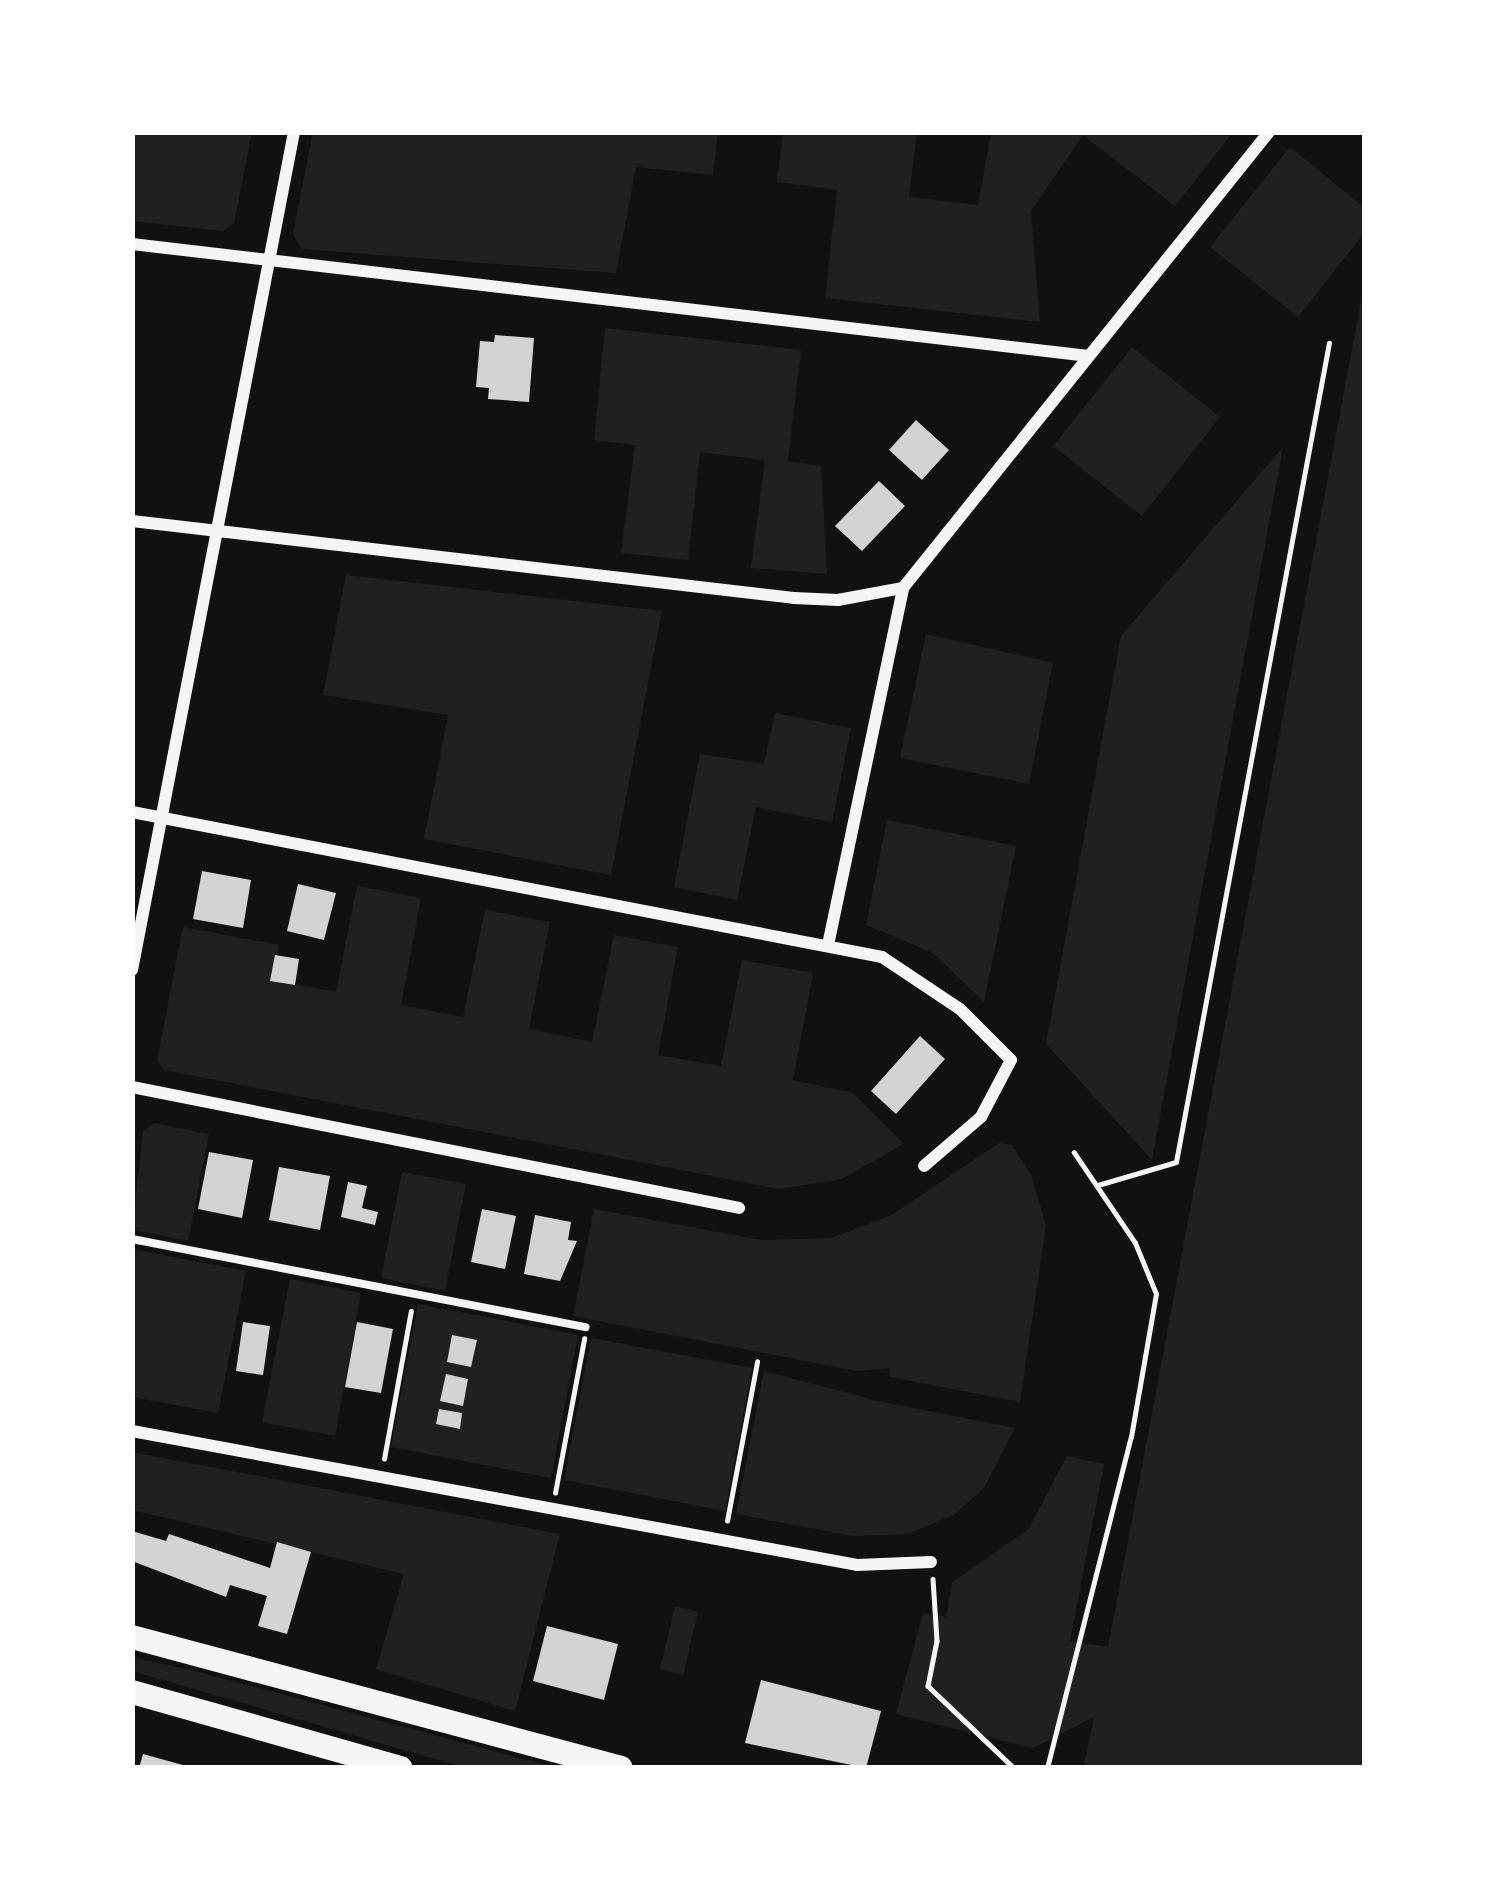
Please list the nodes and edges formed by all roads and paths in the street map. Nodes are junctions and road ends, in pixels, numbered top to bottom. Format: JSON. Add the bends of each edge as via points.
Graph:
{"nodes":[{"id":1,"x":294,"y":132,"type":"edge"},
{"id":2,"x":1268,"y":132,"type":"edge"},
{"id":3,"x":132,"y":244,"type":"edge"},
{"id":4,"x":268,"y":256,"type":"junction"},
{"id":5,"x":1329,"y":343,"type":"dead end"},
{"id":6,"x":1088,"y":356,"type":"junction"},
{"id":7,"x":132,"y":521,"type":"edge"},
{"id":8,"x":220,"y":532,"type":"junction"},
{"id":9,"x":903,"y":588,"type":"junction"},
{"id":10,"x":132,"y":812,"type":"edge"},
{"id":11,"x":160,"y":818,"type":"junction"},
{"id":12,"x":828,"y":945,"type":"junction"},
{"id":13,"x":132,"y":970,"type":"edge"},
{"id":14,"x":132,"y":1087,"type":"edge"},
{"id":15,"x":1074,"y":1153,"type":"dead end"},
{"id":16,"x":924,"y":1166,"type":"dead end"},
{"id":17,"x":1098,"y":1185,"type":"junction"},
{"id":18,"x":740,"y":1208,"type":"dead end"},
{"id":19,"x":132,"y":1239,"type":"edge"},
{"id":20,"x":414,"y":1294,"type":"junction"},
{"id":21,"x":586,"y":1327,"type":"joint"},
{"id":22,"x":758,"y":1362,"type":"dead end"},
{"id":23,"x":132,"y":1431,"type":"edge"},
{"id":24,"x":381,"y":1477,"type":"junction"},
{"id":25,"x":552,"y":1508,"type":"junction"},
{"id":26,"x":723,"y":1539,"type":"junction"},
{"id":27,"x":931,"y":1562,"type":"joint"},
{"id":28,"x":132,"y":1637,"type":"edge"},
{"id":29,"x":132,"y":1692,"type":"edge"},
{"id":30,"x":400,"y":1768,"type":"edge"},
{"id":31,"x":621,"y":1768,"type":"edge"},
{"id":32,"x":1014,"y":1768,"type":"edge"},
{"id":33,"x":1047,"y":1768,"type":"edge"}],
"edges":[{"from":1,"to":4,"type":"street"},
{"from":2,"to":6,"type":"street"},
{"from":3,"to":4,"type":"street"},
{"from":4,"to":6,"type":"street"},
{"from":4,"to":8,"type":"street"},
{"from":5,"to":17,"type":"path","via":[[1176,1162]]},
{"from":6,"to":9,"type":"street"},
{"from":7,"to":8,"type":"street"},
{"from":8,"to":9,"type":"street","via":[[794,598],[838,601]]},
{"from":8,"to":11,"type":"street"},
{"from":9,"to":12,"type":"street"},
{"from":10,"to":11,"type":"street"},
{"from":11,"to":12,"type":"street"},
{"from":11,"to":13,"type":"street"},
{"from":12,"to":16,"type":"street","via":[[882,957],[915,976],[1011,1060],[981,1117]]},
{"from":14,"to":18,"type":"street"},
{"from":15,"to":17,"type":"path"},
{"from":17,"to":33,"type":"path","via":[[1156,1294],[1131,1437]]},
{"from":19,"to":20,"type":"lane"},
{"from":20,"to":21,"type":"lane"},
{"from":20,"to":24,"type":"path"},
{"from":21,"to":25,"type":"path"},
{"from":22,"to":26,"type":"path"},
{"from":23,"to":24,"type":"street"},
{"from":24,"to":25,"type":"street"},
{"from":25,"to":26,"type":"street"},
{"from":26,"to":27,"type":"street","via":[[856,1565]]},
{"from":27,"to":32,"type":"path","via":[[937,1641],[928,1686]]},
{"from":28,"to":31,"type":"highway"},
{"from":29,"to":30,"type":"highway"}]}
